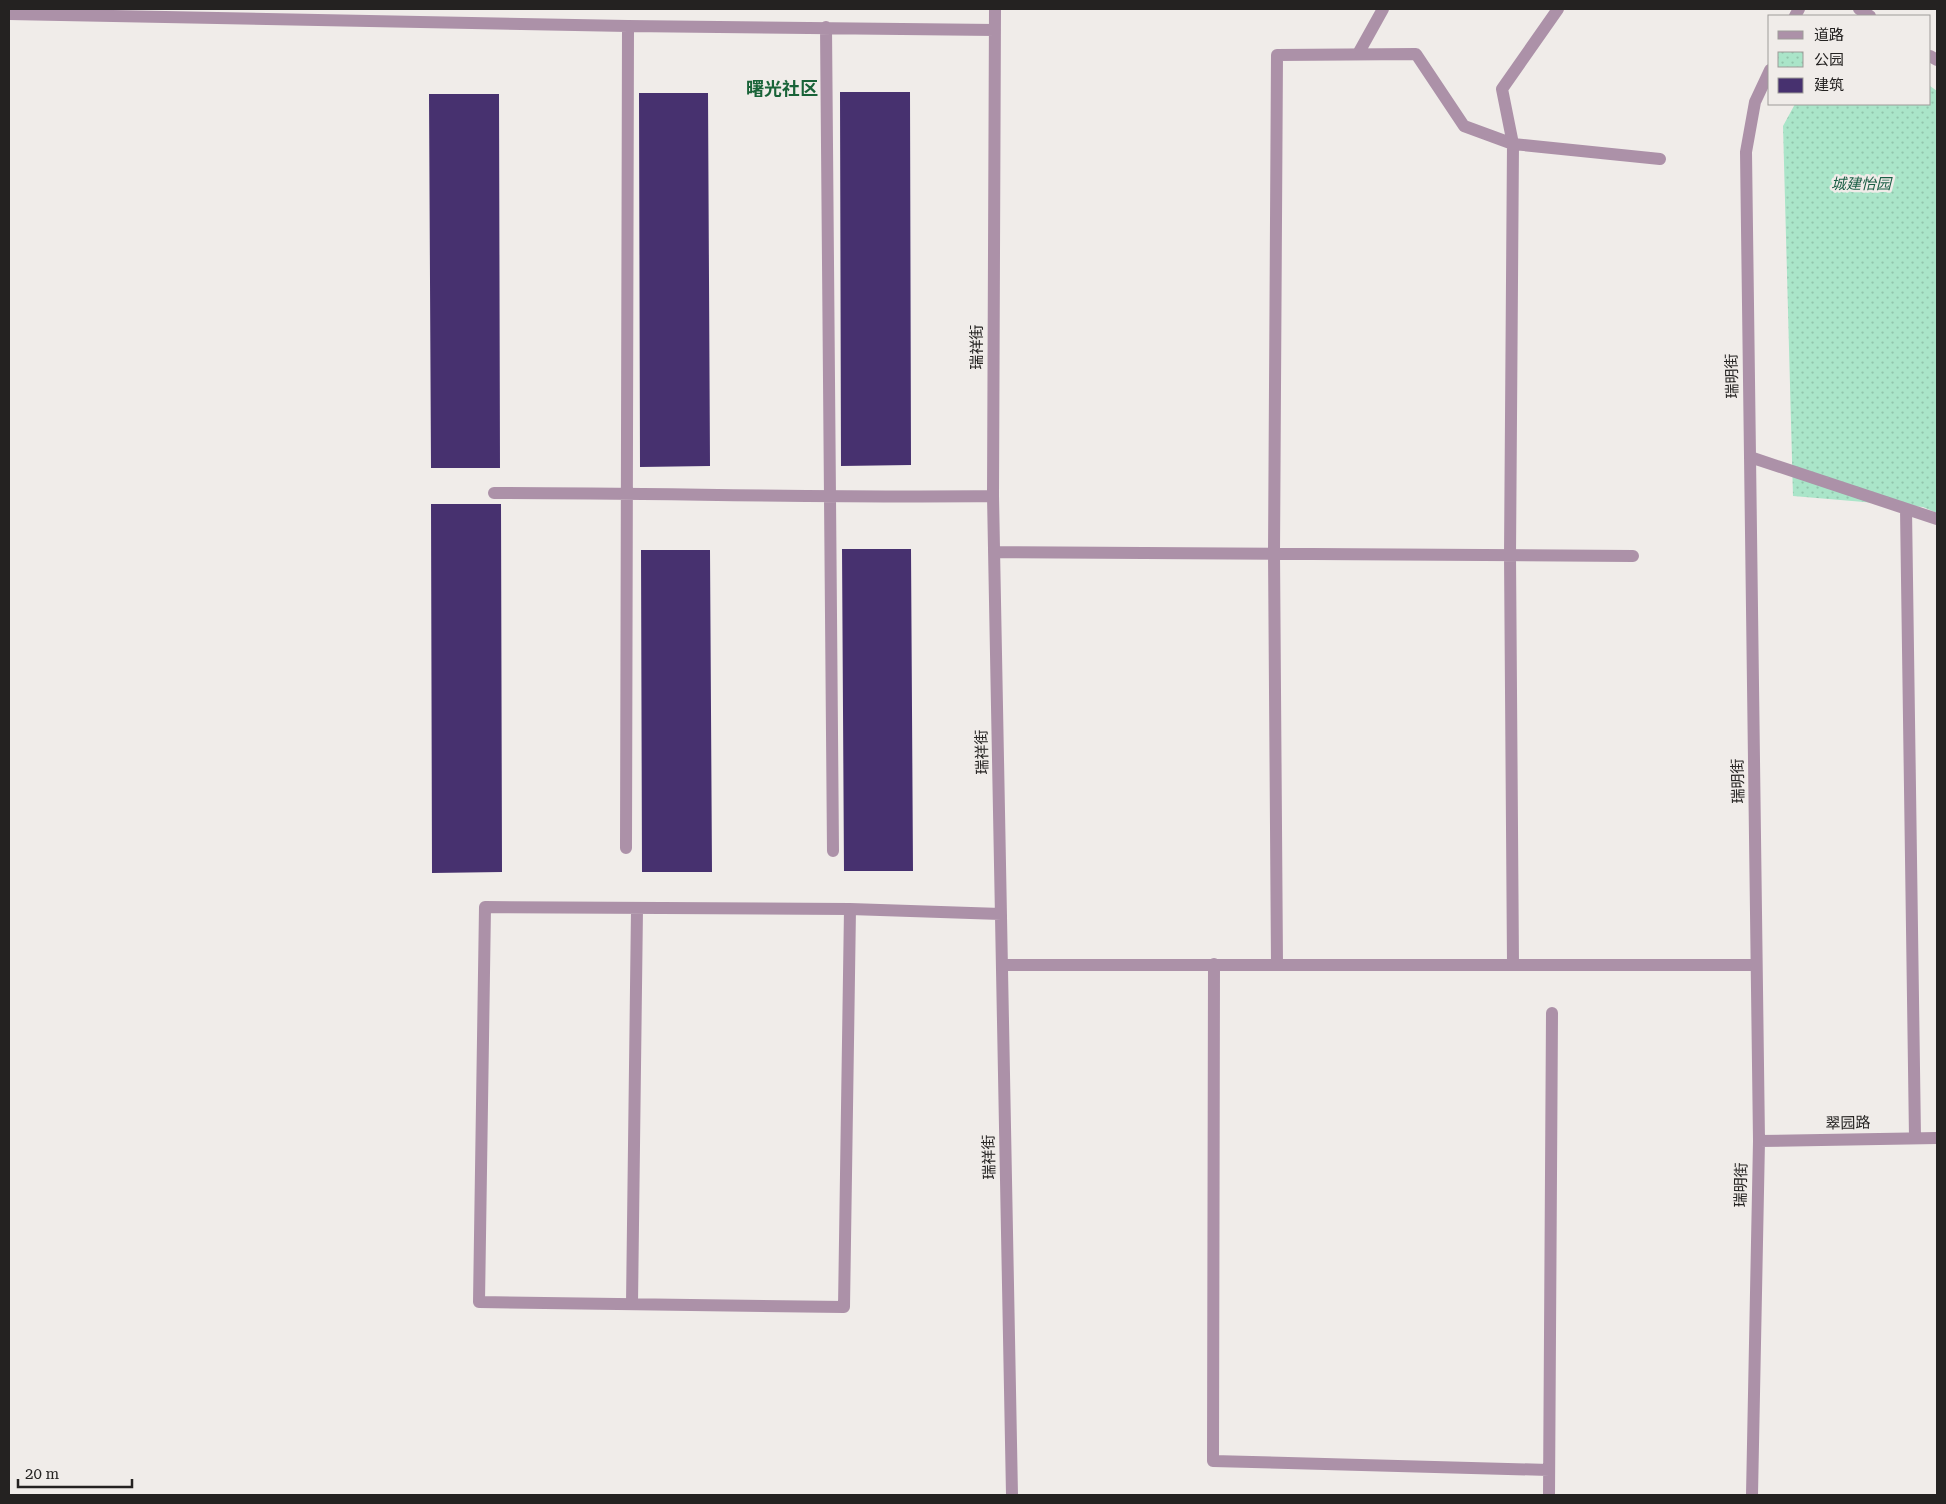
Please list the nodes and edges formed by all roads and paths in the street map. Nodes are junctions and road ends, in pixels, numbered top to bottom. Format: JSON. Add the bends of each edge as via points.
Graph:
{"nodes":[{"id":1,"x":995,"y":9,"type":"edge"},
{"id":2,"x":1383,"y":9,"type":"edge"},
{"id":3,"x":1558,"y":9,"type":"edge"},
{"id":4,"x":9,"y":14,"type":"edge"},
{"id":5,"x":628,"y":26,"type":"junction"},
{"id":6,"x":826,"y":27,"type":"junction"},
{"id":7,"x":995,"y":30,"type":"junction"},
{"id":8,"x":1358,"y":54,"type":"junction"},
{"id":9,"x":1768,"y":74,"type":"edge"},
{"id":10,"x":1513,"y":144,"type":"junction"},
{"id":11,"x":1660,"y":159,"type":"dead end"},
{"id":12,"x":1750,"y":457,"type":"junction"},
{"id":13,"x":494,"y":493,"type":"dead end"},
{"id":14,"x":627,"y":493,"type":"junction"},
{"id":15,"x":993,"y":496,"type":"junction"},
{"id":16,"x":830,"y":498,"type":"junction"},
{"id":17,"x":1906,"y":509,"type":"junction"},
{"id":18,"x":1937,"y":519,"type":"edge"},
{"id":19,"x":994,"y":552,"type":"junction"},
{"id":20,"x":1274,"y":554,"type":"junction"},
{"id":21,"x":1510,"y":555,"type":"junction"},
{"id":22,"x":1633,"y":556,"type":"dead end"},
{"id":23,"x":626,"y":848,"type":"dead end"},
{"id":24,"x":833,"y":852,"type":"dead end"},
{"id":25,"x":637,"y":909,"type":"junction"},
{"id":26,"x":850,"y":909,"type":"junction"},
{"id":27,"x":1001,"y":914,"type":"junction"},
{"id":28,"x":1214,"y":964,"type":"junction"},
{"id":29,"x":1276,"y":964,"type":"junction"},
{"id":30,"x":1513,"y":964,"type":"junction"},
{"id":31,"x":1002,"y":965,"type":"junction"},
{"id":32,"x":1756,"y":965,"type":"junction"},
{"id":33,"x":1552,"y":1013,"type":"dead end"},
{"id":34,"x":1915,"y":1138,"type":"junction"},
{"id":35,"x":1937,"y":1138,"type":"edge"},
{"id":36,"x":1758,"y":1141,"type":"junction"},
{"id":37,"x":632,"y":1304,"type":"junction"},
{"id":38,"x":1549,"y":1470,"type":"junction"},
{"id":39,"x":1012,"y":1495,"type":"edge"},
{"id":40,"x":1549,"y":1495,"type":"edge"},
{"id":41,"x":1752,"y":1495,"type":"edge"}],
"edges":[{"from":1,"to":7,"type":"street","name":"瑞祥街"},
{"from":2,"to":8,"type":"street"},
{"from":3,"to":10,"type":"street","via":[[1502,88]]},
{"from":4,"to":5,"type":"street"},
{"from":5,"to":6,"type":"street"},
{"from":5,"to":14,"type":"street"},
{"from":6,"to":7,"type":"street"},
{"from":6,"to":16,"type":"street"},
{"from":7,"to":15,"type":"street","name":"瑞祥街"},
{"from":8,"to":10,"type":"street","via":[[1416,54],[1464,126]]},
{"from":8,"to":20,"type":"street","via":[[1277,55]]},
{"from":9,"to":12,"type":"street","name":"瑞明街","via":[[1754,102],[1746,152]]},
{"from":10,"to":11,"type":"street"},
{"from":10,"to":21,"type":"street"},
{"from":12,"to":17,"type":"street"},
{"from":12,"to":32,"type":"street","name":"瑞明街"},
{"from":13,"to":14,"type":"street"},
{"from":14,"to":16,"type":"street"},
{"from":14,"to":23,"type":"street"},
{"from":15,"to":16,"type":"street"},
{"from":15,"to":19,"type":"street","name":"瑞祥街"},
{"from":16,"to":24,"type":"street"},
{"from":17,"to":18,"type":"street"},
{"from":17,"to":34,"type":"street"},
{"from":19,"to":20,"type":"street"},
{"from":19,"to":27,"type":"street","name":"瑞祥街"},
{"from":20,"to":21,"type":"street"},
{"from":20,"to":29,"type":"street"},
{"from":21,"to":22,"type":"street"},
{"from":21,"to":30,"type":"street"},
{"from":25,"to":26,"type":"street"},
{"from":25,"to":37,"type":"street"},
{"from":25,"to":37,"type":"street","via":[[485,907],[479,1282],[479,1302]]},
{"from":26,"to":27,"type":"street"},
{"from":26,"to":37,"type":"street","via":[[844,1307]]},
{"from":27,"to":31,"type":"street","name":"瑞祥街"},
{"from":28,"to":29,"type":"street"},
{"from":28,"to":31,"type":"street"},
{"from":28,"to":38,"type":"street","via":[[1213,1461]]},
{"from":29,"to":30,"type":"street"},
{"from":30,"to":32,"type":"street"},
{"from":31,"to":39,"type":"street","name":"瑞祥街"},
{"from":32,"to":36,"type":"street","name":"瑞明街"},
{"from":33,"to":38,"type":"street"},
{"from":34,"to":35,"type":"street","name":"翠园路"},
{"from":34,"to":36,"type":"street","name":"翠园路"},
{"from":36,"to":41,"type":"street","name":"瑞明街"},
{"from":38,"to":40,"type":"street"}]}
